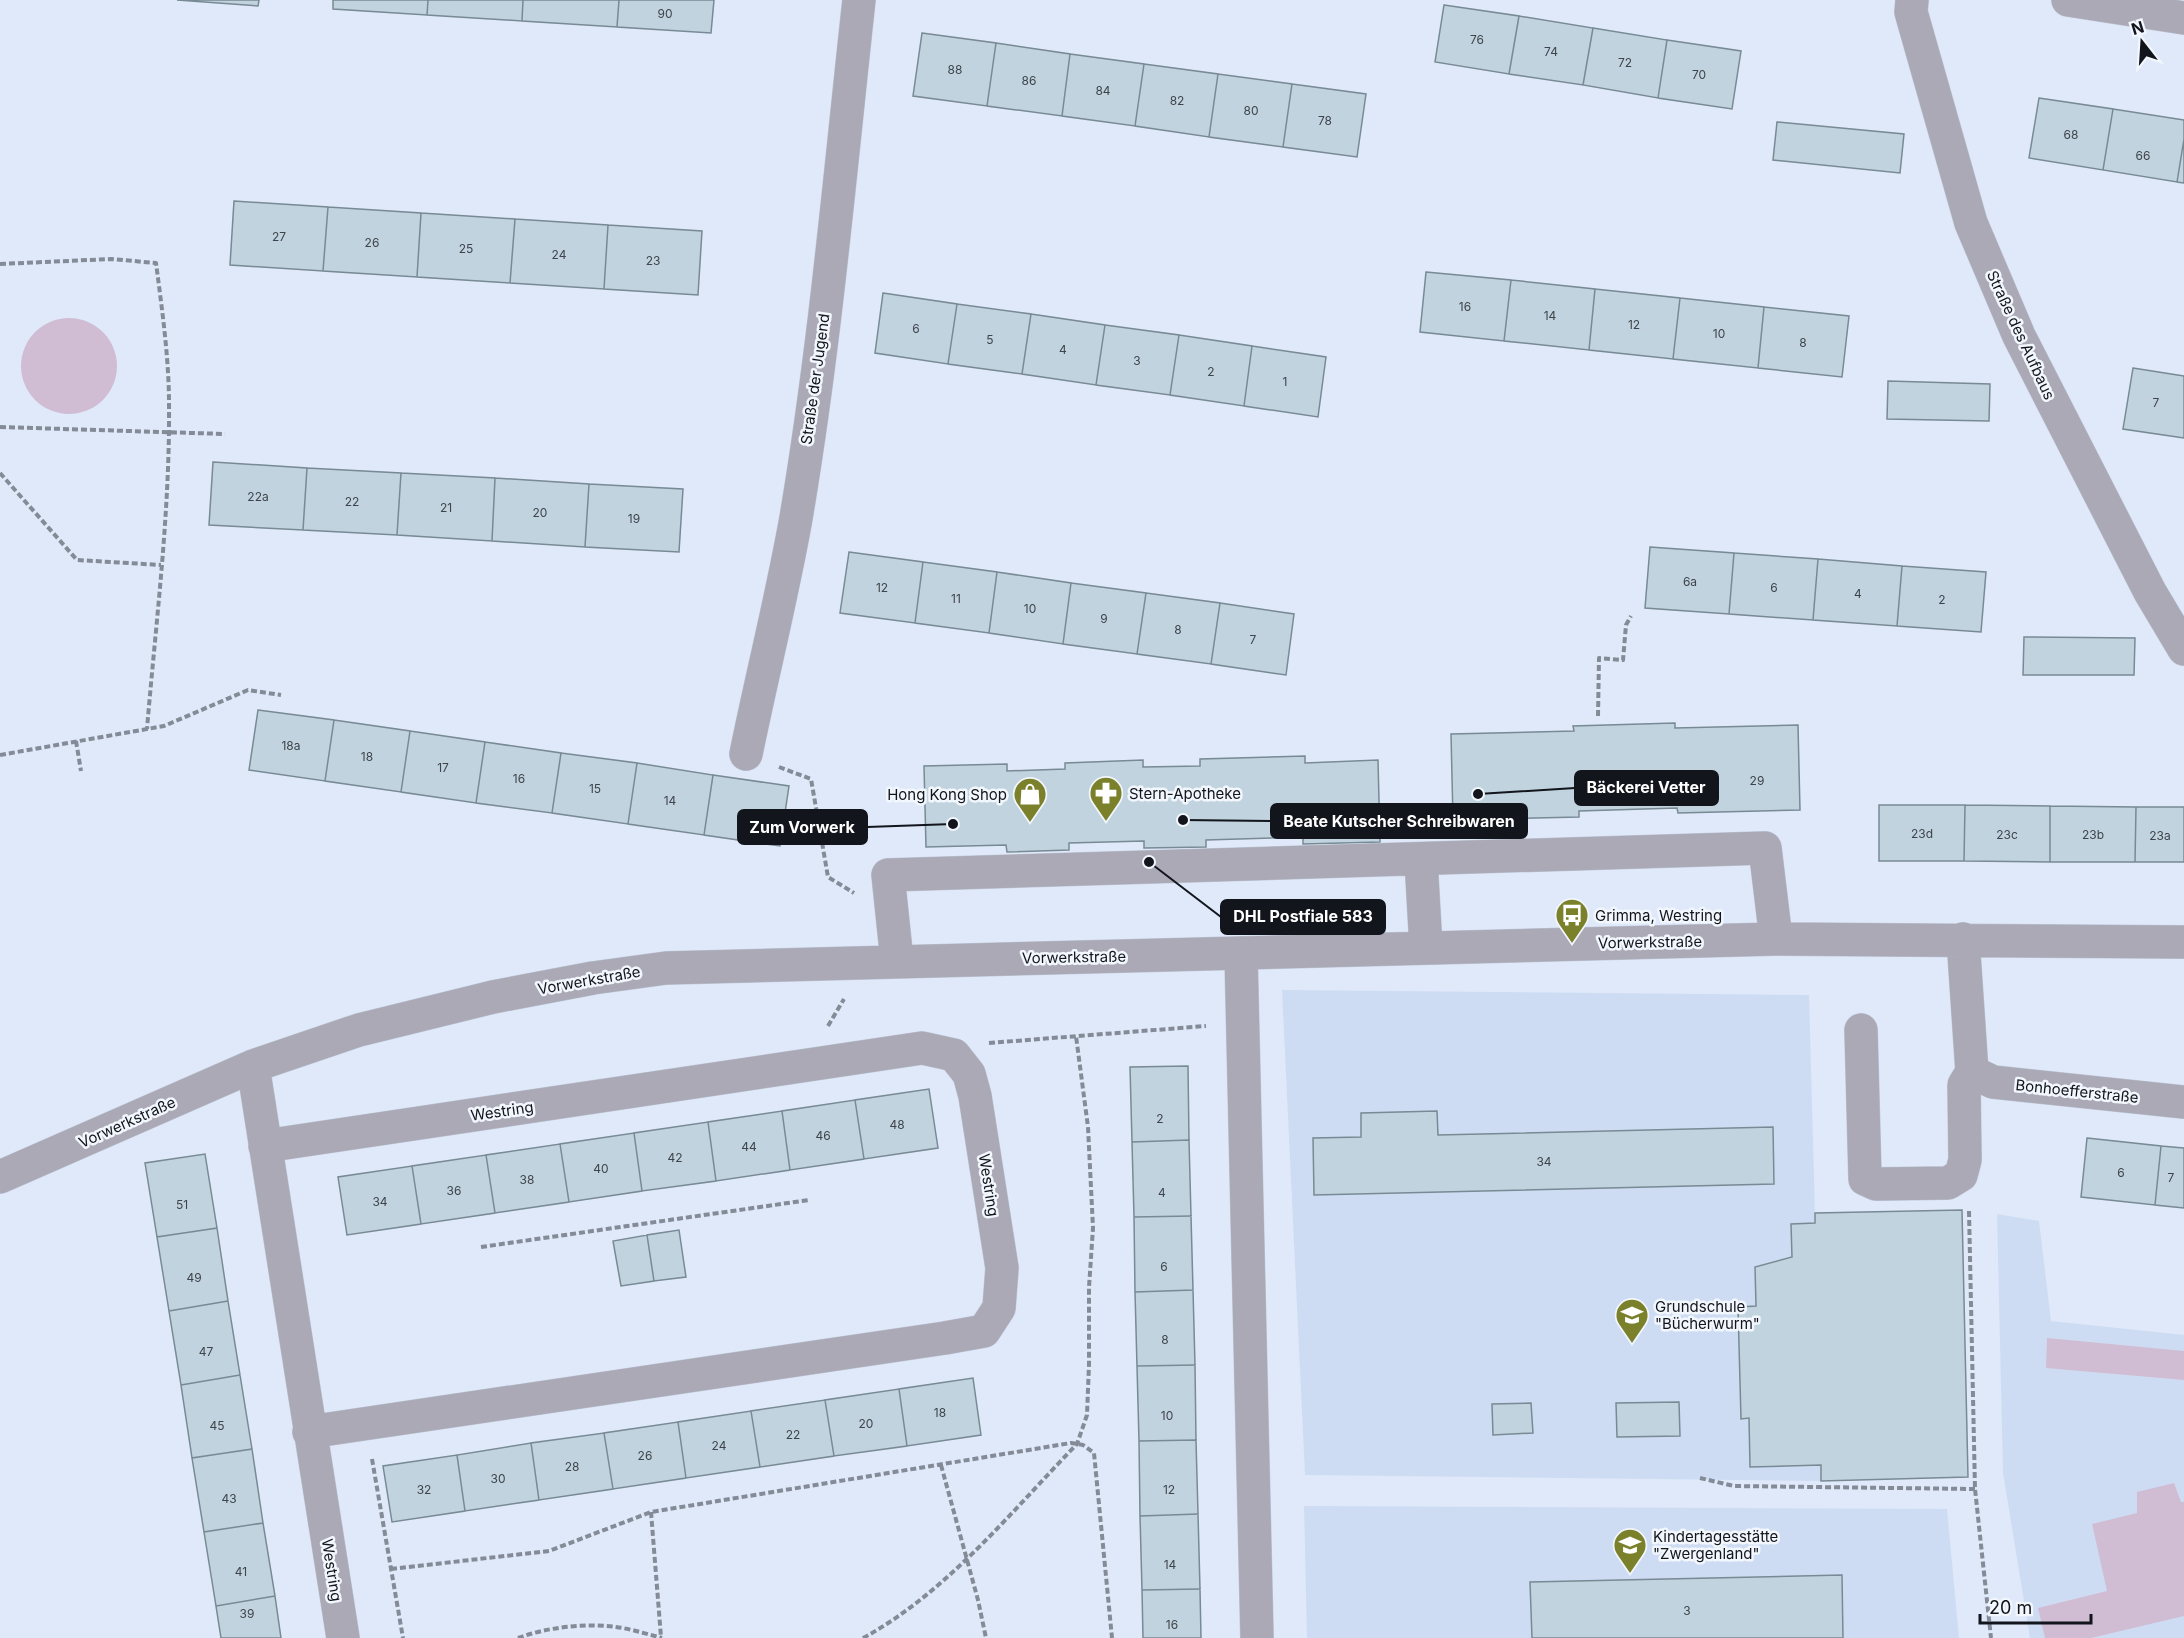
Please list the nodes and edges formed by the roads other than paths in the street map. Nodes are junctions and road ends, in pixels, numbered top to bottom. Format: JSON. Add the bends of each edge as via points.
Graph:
{"nodes":[{"id":1,"x":859,"y":0,"type":"edge"},
{"id":2,"x":1912,"y":0,"type":"edge"},
{"id":3,"x":2068,"y":0,"type":"edge"},
{"id":4,"x":2184,"y":18,"type":"edge"},
{"id":5,"x":2184,"y":649,"type":"edge"},
{"id":6,"x":746,"y":753,"type":"road end"},
{"id":7,"x":1421,"y":860,"type":"junction"},
{"id":8,"x":1776,"y":939,"type":"junction"},
{"id":9,"x":1963,"y":939,"type":"junction"},
{"id":10,"x":2184,"y":942,"type":"edge"},
{"id":11,"x":1426,"y":948,"type":"junction"},
{"id":12,"x":1241,"y":953,"type":"junction"},
{"id":13,"x":881,"y":961,"type":"junction"},
{"id":14,"x":1861,"y":1030,"type":"dead end"},
{"id":15,"x":253,"y":1066,"type":"junction"},
{"id":16,"x":1972,"y":1072,"type":"junction"},
{"id":17,"x":2184,"y":1102,"type":"edge"},
{"id":18,"x":265,"y":1146,"type":"junction"},
{"id":19,"x":0,"y":1177,"type":"edge"},
{"id":20,"x":309,"y":1431,"type":"junction"},
{"id":21,"x":343,"y":1638,"type":"edge"},
{"id":22,"x":1257,"y":1638,"type":"edge"}],
"edges":[{"from":1,"to":6,"type":"street","name":"Straße der Jugend","via":[[831,261],[803,471]]},
{"from":2,"to":5,"type":"street","name":"Straße des Aufbaus","via":[[1911,12],[1975,234],[2051,402]]},
{"from":3,"to":4,"type":"street"},
{"from":7,"to":8,"type":"street","via":[[1765,848]]},
{"from":7,"to":11,"type":"street"},
{"from":7,"to":13,"type":"street","via":[[888,875]]},
{"from":8,"to":9,"type":"street","name":"Vorwerkstraße"},
{"from":8,"to":11,"type":"street","name":"Vorwerkstraße"},
{"from":9,"to":10,"type":"street","name":"Vorwerkstraße"},
{"from":9,"to":16,"type":"street"},
{"from":11,"to":12,"type":"street","name":"Vorwerkstraße"},
{"from":12,"to":13,"type":"street","name":"Vorwerkstraße"},
{"from":12,"to":22,"type":"street"},
{"from":13,"to":15,"type":"street","name":"Vorwerkstraße","via":[[666,968],[593,978],[493,997],[359,1030]]},
{"from":14,"to":16,"type":"street","via":[[1865,1179],[1876,1184],[1948,1183],[1960,1175],[1965,1160],[1964,1085]]},
{"from":15,"to":18,"type":"street","name":"Westring"},
{"from":15,"to":19,"type":"street","name":"Vorwerkstraße"},
{"from":16,"to":17,"type":"street","name":"Bonhoefferstraße","via":[[1993,1082]]},
{"from":18,"to":20,"type":"street","name":"Westring"},
{"from":18,"to":20,"type":"street","name":"Westring","via":[[922,1048],[954,1055],[969,1074],[1002,1268],[999,1308],[984,1331]]},
{"from":20,"to":21,"type":"street","name":"Westring"}]}
